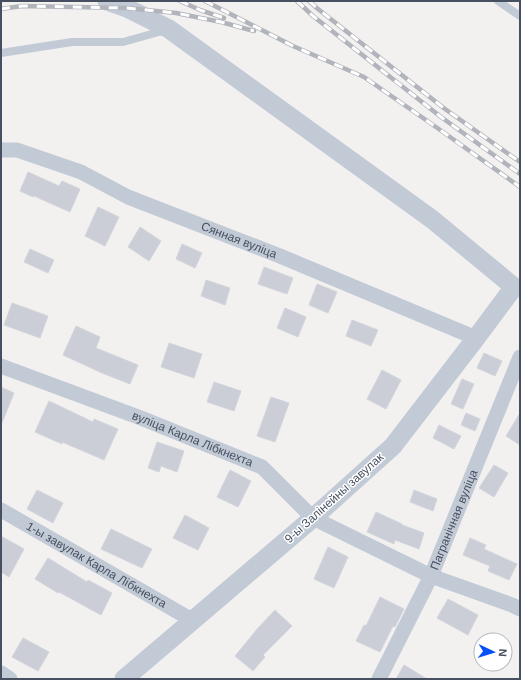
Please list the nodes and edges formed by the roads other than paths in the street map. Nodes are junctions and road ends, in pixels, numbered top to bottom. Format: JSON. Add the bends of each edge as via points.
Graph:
{"nodes":[{"id":1,"x":107,"y":1,"type":"edge"},
{"id":2,"x":498,"y":1,"type":"edge"},
{"id":3,"x":520,"y":16,"type":"edge"},
{"id":4,"x":169,"y":29,"type":"junction"},
{"id":5,"x":1,"y":53,"type":"edge"},
{"id":6,"x":1,"y":150,"type":"edge"},
{"id":7,"x":517,"y":287,"type":"edge"},
{"id":8,"x":476,"y":338,"type":"junction"},
{"id":9,"x":520,"y":357,"type":"edge"},
{"id":10,"x":1,"y":366,"type":"edge"},
{"id":11,"x":1,"y":510,"type":"edge"},
{"id":12,"x":313,"y":518,"type":"junction"},
{"id":13,"x":431,"y":576,"type":"junction"},
{"id":14,"x":520,"y":609,"type":"edge"},
{"id":15,"x":192,"y":620,"type":"junction"},
{"id":16,"x":1,"y":673,"type":"edge"},
{"id":17,"x":10,"y":679,"type":"edge"},
{"id":18,"x":124,"y":679,"type":"edge"},
{"id":19,"x":379,"y":679,"type":"edge"}],
"edges":[{"from":1,"to":4,"type":"street"},
{"from":2,"to":3,"type":"lane"},
{"from":4,"to":5,"type":"lane","via":[[123,42],[72,42]]},
{"from":4,"to":7,"type":"street","via":[[433,220]]},
{"from":6,"to":8,"type":"street","name":"Сянная вуліца","via":[[17,150],[81,172],[128,196]]},
{"from":7,"to":8,"type":"street","name":"9-ы Залінейны завулак"},
{"from":8,"to":12,"type":"street","name":"9-ы Залінейны завулак","via":[[393,446]]},
{"from":9,"to":13,"type":"street","name":"Пагранічная вуліца"},
{"from":10,"to":12,"type":"street","name":"вуліца Карла Лібкнехта","via":[[141,418],[262,467]]},
{"from":11,"to":15,"type":"street","name":"1-ы завулак Карла Лібкнехта"},
{"from":12,"to":13,"type":"street","name":"вуліца Карла Лібкнехта"},
{"from":12,"to":15,"type":"street","name":"9-ы Залінейны завулак"},
{"from":13,"to":14,"type":"street","name":"вуліца Карла Лібкнехта"},
{"from":13,"to":19,"type":"street","name":"Пагранічная вуліца"},
{"from":15,"to":18,"type":"street","name":"9-ы Залінейны завулак"},
{"from":16,"to":17,"type":"street"}]}
